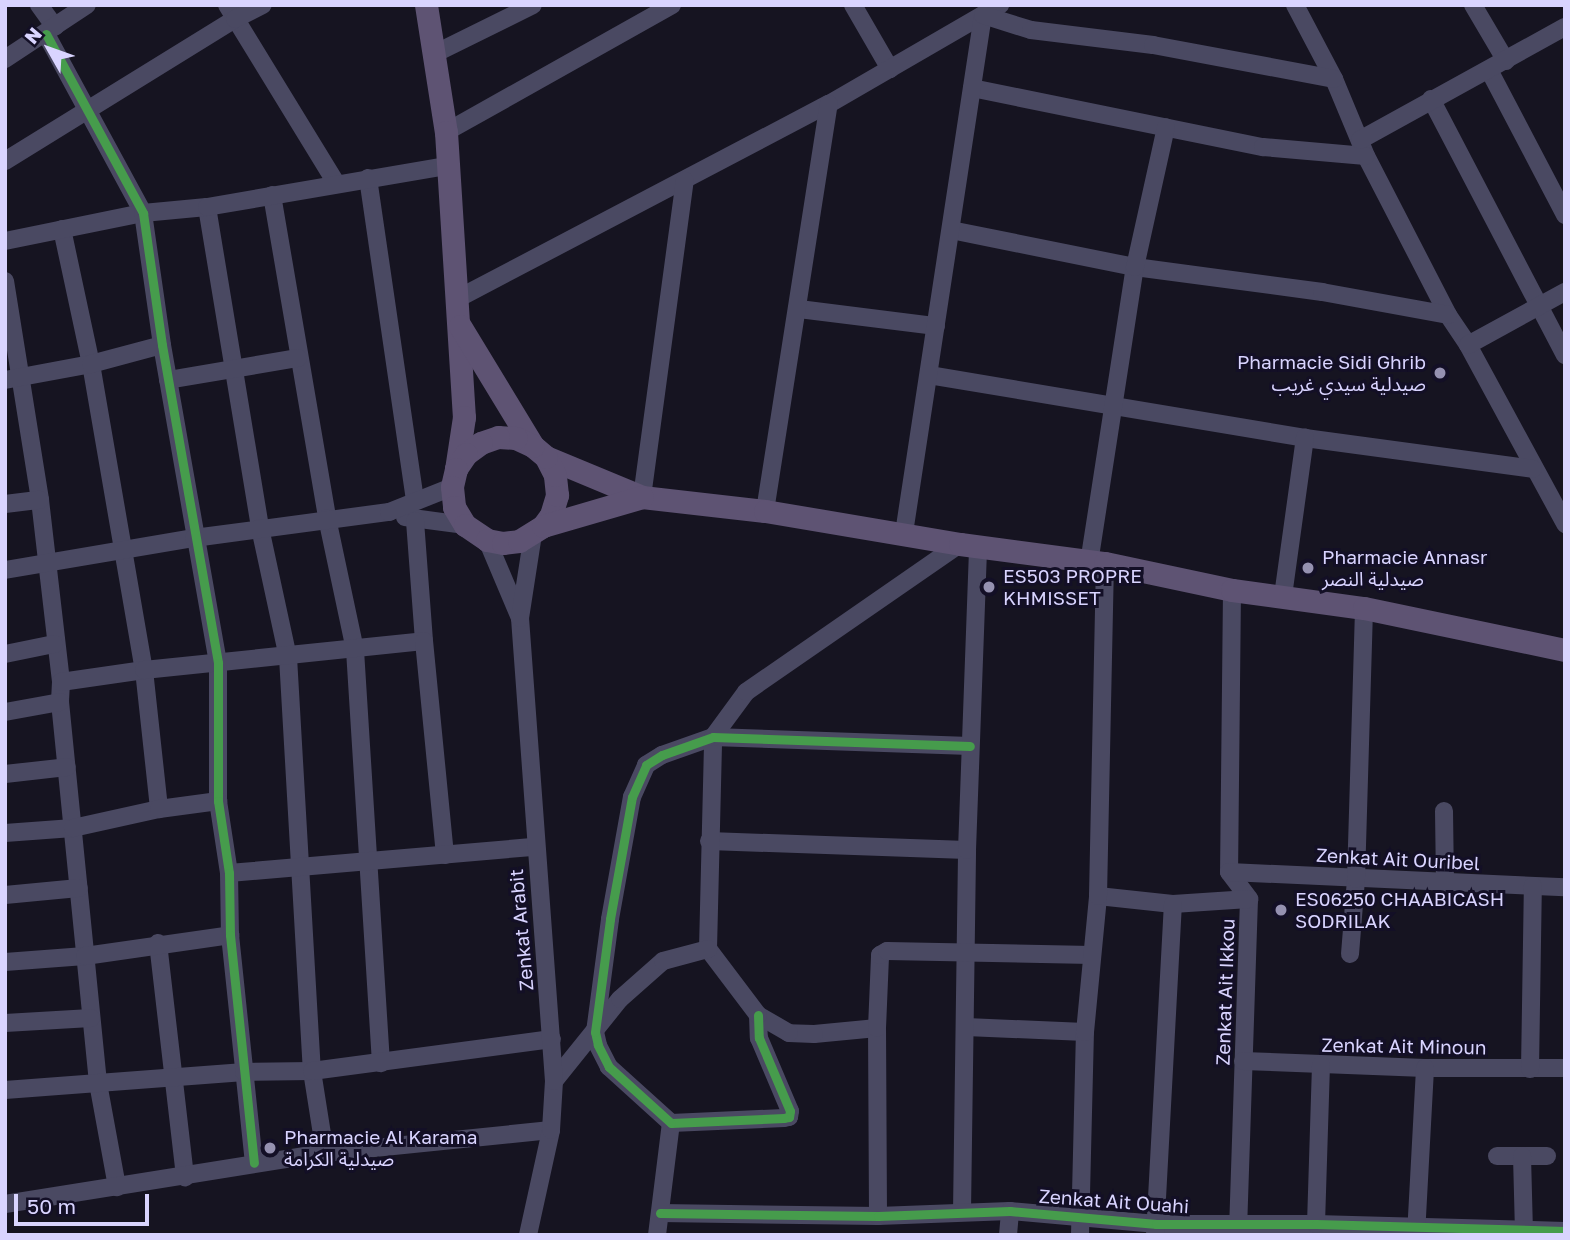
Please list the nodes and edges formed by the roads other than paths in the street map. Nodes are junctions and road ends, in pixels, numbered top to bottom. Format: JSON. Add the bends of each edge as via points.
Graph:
{"nodes":[{"id":1,"x":39,"y":5,"type":"edge"},
{"id":2,"x":87,"y":5,"type":"edge"},
{"id":3,"x":263,"y":5,"type":"edge"},
{"id":4,"x":426,"y":5,"type":"edge"},
{"id":5,"x":534,"y":5,"type":"edge"},
{"id":6,"x":673,"y":5,"type":"edge"},
{"id":7,"x":853,"y":5,"type":"edge"},
{"id":8,"x":1000,"y":5,"type":"edge"},
{"id":9,"x":1295,"y":5,"type":"edge"},
{"id":10,"x":1474,"y":5,"type":"edge"},
{"id":11,"x":231,"y":12,"type":"edge"},
{"id":12,"x":983,"y":15,"type":"junction"},
{"id":13,"x":1565,"y":27,"type":"edge"},
{"id":14,"x":50,"y":31,"type":"junction"},
{"id":15,"x":434,"y":54,"type":"junction"},
{"id":16,"x":5,"y":59,"type":"edge"},
{"id":17,"x":1506,"y":61,"type":"junction"},
{"id":18,"x":890,"y":69,"type":"junction"},
{"id":19,"x":1489,"y":70,"type":"junction"},
{"id":20,"x":1334,"y":79,"type":"junction"},
{"id":21,"x":972,"y":88,"type":"junction"},
{"id":22,"x":1431,"y":99,"type":"junction"},
{"id":23,"x":829,"y":104,"type":"junction"},
{"id":24,"x":88,"y":111,"type":"junction"},
{"id":25,"x":1166,"y":127,"type":"junction"},
{"id":26,"x":446,"y":132,"type":"junction"},
{"id":27,"x":1363,"y":148,"type":"junction"},
{"id":28,"x":5,"y":161,"type":"edge"},
{"id":29,"x":446,"y":166,"type":"junction"},
{"id":30,"x":368,"y":178,"type":"junction"},
{"id":31,"x":685,"y":181,"type":"junction"},
{"id":32,"x":336,"y":183,"type":"junction"},
{"id":33,"x":272,"y":195,"type":"junction"},
{"id":34,"x":207,"y":207,"type":"junction"},
{"id":35,"x":144,"y":213,"type":"junction"},
{"id":36,"x":1565,"y":215,"type":"edge"},
{"id":37,"x":62,"y":229,"type":"junction"},
{"id":38,"x":951,"y":230,"type":"junction"},
{"id":39,"x":5,"y":241,"type":"edge"},
{"id":40,"x":1135,"y":268,"type":"junction"},
{"id":41,"x":5,"y":281,"type":"edge"},
{"id":42,"x":1565,"y":292,"type":"edge"},
{"id":43,"x":1541,"y":306,"type":"junction"},
{"id":44,"x":799,"y":309,"type":"junction"},
{"id":45,"x":456,"y":310,"type":"junction"},
{"id":46,"x":7,"y":312,"type":"edge"},
{"id":47,"x":1448,"y":315,"type":"junction"},
{"id":48,"x":936,"y":326,"type":"junction"},
{"id":49,"x":162,"y":345,"type":"junction"},
{"id":50,"x":1468,"y":345,"type":"junction"},
{"id":51,"x":1565,"y":355,"type":"edge"},
{"id":52,"x":298,"y":358,"type":"junction"},
{"id":53,"x":91,"y":364,"type":"junction"},
{"id":54,"x":234,"y":369,"type":"junction"},
{"id":55,"x":929,"y":375,"type":"junction"},
{"id":56,"x":14,"y":378,"type":"edge"},
{"id":57,"x":168,"y":380,"type":"junction"},
{"id":58,"x":1114,"y":408,"type":"junction"},
{"id":59,"x":1305,"y":439,"type":"junction"},
{"id":60,"x":540,"y":451,"type":"junction"},
{"id":61,"x":1533,"y":469,"type":"junction"},
{"id":62,"x":454,"y":478,"type":"junction"},
{"id":63,"x":642,"y":497,"type":"junction"},
{"id":64,"x":415,"y":499,"type":"junction"},
{"id":65,"x":40,"y":500,"type":"junction"},
{"id":66,"x":5,"y":504,"type":"edge"},
{"id":67,"x":389,"y":512,"type":"junction"},
{"id":68,"x":765,"y":512,"type":"junction"},
{"id":69,"x":327,"y":519,"type":"junction"},
{"id":70,"x":415,"y":521,"type":"junction"},
{"id":71,"x":1565,"y":524,"type":"edge"},
{"id":72,"x":465,"y":525,"type":"junction"},
{"id":73,"x":260,"y":528,"type":"junction"},
{"id":74,"x":538,"y":530,"type":"junction"},
{"id":75,"x":904,"y":533,"type":"junction"},
{"id":76,"x":194,"y":538,"type":"junction"},
{"id":77,"x":488,"y":540,"type":"junction"},
{"id":78,"x":969,"y":545,"type":"junction"},
{"id":79,"x":122,"y":552,"type":"junction"},
{"id":80,"x":1097,"y":563,"type":"junction"},
{"id":81,"x":46,"y":564,"type":"junction"},
{"id":82,"x":5,"y":570,"type":"edge"},
{"id":83,"x":1232,"y":590,"type":"junction"},
{"id":84,"x":1283,"y":596,"type":"junction"},
{"id":85,"x":1364,"y":608,"type":"junction"},
{"id":86,"x":520,"y":618,"type":"junction"},
{"id":87,"x":424,"y":641,"type":"junction"},
{"id":88,"x":54,"y":644,"type":"junction"},
{"id":89,"x":355,"y":650,"type":"junction"},
{"id":90,"x":1565,"y":650,"type":"edge"},
{"id":91,"x":5,"y":654,"type":"edge"},
{"id":92,"x":288,"y":657,"type":"junction"},
{"id":93,"x":218,"y":663,"type":"junction"},
{"id":94,"x":144,"y":670,"type":"junction"},
{"id":95,"x":61,"y":682,"type":"junction"},
{"id":96,"x":60,"y":702,"type":"junction"},
{"id":97,"x":5,"y":712,"type":"edge"},
{"id":98,"x":713,"y":737,"type":"junction"},
{"id":99,"x":970,"y":746,"type":"junction"},
{"id":100,"x":66,"y":767,"type":"junction"},
{"id":101,"x":5,"y":774,"type":"edge"},
{"id":102,"x":218,"y":801,"type":"junction"},
{"id":103,"x":159,"y":808,"type":"junction"},
{"id":104,"x":1444,"y":811,"type":"dead end"},
{"id":105,"x":73,"y":828,"type":"junction"},
{"id":106,"x":5,"y":834,"type":"edge"},
{"id":107,"x":709,"y":841,"type":"junction"},
{"id":108,"x":535,"y":847,"type":"junction"},
{"id":109,"x":967,"y":850,"type":"junction"},
{"id":110,"x":445,"y":855,"type":"junction"},
{"id":111,"x":368,"y":860,"type":"junction"},
{"id":112,"x":302,"y":865,"type":"junction"},
{"id":113,"x":1228,"y":872,"type":"junction"},
{"id":114,"x":229,"y":873,"type":"junction"},
{"id":115,"x":1356,"y":879,"type":"junction"},
{"id":116,"x":1445,"y":884,"type":"junction"},
{"id":117,"x":1533,"y":886,"type":"junction"},
{"id":118,"x":1565,"y":887,"type":"edge"},
{"id":119,"x":79,"y":888,"type":"junction"},
{"id":120,"x":5,"y":895,"type":"edge"},
{"id":121,"x":1098,"y":896,"type":"junction"},
{"id":122,"x":1249,"y":899,"type":"junction"},
{"id":123,"x":1173,"y":904,"type":"junction"},
{"id":124,"x":230,"y":935,"type":"junction"},
{"id":125,"x":158,"y":943,"type":"junction"},
{"id":126,"x":708,"y":949,"type":"junction"},
{"id":127,"x":968,"y":953,"type":"junction"},
{"id":128,"x":1350,"y":954,"type":"dead end"},
{"id":129,"x":1092,"y":955,"type":"junction"},
{"id":130,"x":85,"y":956,"type":"junction"},
{"id":131,"x":5,"y":962,"type":"edge"},
{"id":132,"x":758,"y":1015,"type":"junction"},
{"id":133,"x":91,"y":1018,"type":"junction"},
{"id":134,"x":5,"y":1023,"type":"edge"},
{"id":135,"x":966,"y":1027,"type":"junction"},
{"id":136,"x":877,"y":1028,"type":"junction"},
{"id":137,"x":595,"y":1032,"type":"junction"},
{"id":138,"x":1085,"y":1032,"type":"junction"},
{"id":139,"x":552,"y":1039,"type":"junction"},
{"id":140,"x":1243,"y":1061,"type":"junction"},
{"id":141,"x":381,"y":1063,"type":"junction"},
{"id":142,"x":1321,"y":1065,"type":"junction"},
{"id":143,"x":1425,"y":1068,"type":"junction"},
{"id":144,"x":1565,"y":1068,"type":"edge"},
{"id":145,"x":1530,"y":1069,"type":"junction"},
{"id":146,"x":312,"y":1071,"type":"junction"},
{"id":147,"x":244,"y":1072,"type":"junction"},
{"id":148,"x":173,"y":1079,"type":"junction"},
{"id":149,"x":554,"y":1081,"type":"junction"},
{"id":150,"x":98,"y":1083,"type":"junction"},
{"id":151,"x":5,"y":1090,"type":"edge"},
{"id":152,"x":671,"y":1123,"type":"junction"},
{"id":153,"x":551,"y":1130,"type":"junction"},
{"id":154,"x":325,"y":1153,"type":"junction"},
{"id":155,"x":1497,"y":1156,"type":"dead end"},
{"id":156,"x":1522,"y":1156,"type":"junction"},
{"id":157,"x":1547,"y":1156,"type":"dead end"},
{"id":158,"x":254,"y":1163,"type":"junction"},
{"id":159,"x":185,"y":1177,"type":"junction"},
{"id":160,"x":117,"y":1187,"type":"junction"},
{"id":161,"x":5,"y":1204,"type":"edge"},
{"id":162,"x":1010,"y":1211,"type":"junction"},
{"id":163,"x":962,"y":1212,"type":"junction"},
{"id":164,"x":660,"y":1213,"type":"junction"},
{"id":165,"x":878,"y":1216,"type":"junction"},
{"id":166,"x":1083,"y":1216,"type":"junction"},
{"id":167,"x":1316,"y":1224,"type":"junction"},
{"id":168,"x":1156,"y":1229,"type":"edge"},
{"id":169,"x":1238,"y":1230,"type":"edge"},
{"id":170,"x":1524,"y":1230,"type":"junction"},
{"id":171,"x":1416,"y":1231,"type":"edge"},
{"id":172,"x":1565,"y":1231,"type":"edge"},
{"id":173,"x":528,"y":1235,"type":"edge"},
{"id":174,"x":657,"y":1235,"type":"edge"},
{"id":175,"x":1007,"y":1235,"type":"edge"},
{"id":176,"x":1080,"y":1235,"type":"edge"}],
"edges":[{"from":1,"to":14,"type":"street"},
{"from":2,"to":14,"type":"street"},
{"from":3,"to":11,"type":"street"},
{"from":4,"to":15,"type":"main road"},
{"from":5,"to":15,"type":"street"},
{"from":6,"to":26,"type":"street"},
{"from":7,"to":18,"type":"street"},
{"from":8,"to":12,"type":"street"},
{"from":9,"to":20,"type":"street"},
{"from":10,"to":17,"type":"street"},
{"from":11,"to":24,"type":"street"},
{"from":11,"to":32,"type":"street"},
{"from":12,"to":18,"type":"street"},
{"from":12,"to":20,"type":"street","via":[[1031,30],[1153,45]]},
{"from":12,"to":21,"type":"street"},
{"from":13,"to":17,"type":"street"},
{"from":14,"to":16,"type":"street"},
{"from":14,"to":24,"type":"street"},
{"from":15,"to":26,"type":"main road"},
{"from":17,"to":19,"type":"street"},
{"from":18,"to":23,"type":"street"},
{"from":19,"to":22,"type":"street"},
{"from":19,"to":36,"type":"street"},
{"from":20,"to":27,"type":"street"},
{"from":21,"to":25,"type":"street"},
{"from":21,"to":38,"type":"street"},
{"from":22,"to":27,"type":"street"},
{"from":22,"to":43,"type":"street"},
{"from":23,"to":31,"type":"street"},
{"from":23,"to":44,"type":"street"},
{"from":24,"to":28,"type":"street"},
{"from":24,"to":35,"type":"street"},
{"from":25,"to":27,"type":"street","via":[[1263,147]]},
{"from":25,"to":40,"type":"street"},
{"from":26,"to":29,"type":"main road"},
{"from":27,"to":47,"type":"street"},
{"from":29,"to":30,"type":"street"},
{"from":29,"to":45,"type":"main road"},
{"from":30,"to":32,"type":"street"},
{"from":30,"to":64,"type":"street"},
{"from":31,"to":45,"type":"street"},
{"from":31,"to":63,"type":"street"},
{"from":32,"to":33,"type":"street"},
{"from":33,"to":34,"type":"street"},
{"from":33,"to":52,"type":"street"},
{"from":34,"to":35,"type":"street"},
{"from":34,"to":54,"type":"street"},
{"from":35,"to":37,"type":"street"},
{"from":35,"to":49,"type":"street"},
{"from":37,"to":39,"type":"street"},
{"from":37,"to":53,"type":"street"},
{"from":38,"to":40,"type":"street"},
{"from":38,"to":48,"type":"street"},
{"from":40,"to":47,"type":"street","via":[[1322,292]]},
{"from":40,"to":58,"type":"street"},
{"from":41,"to":46,"type":"street"},
{"from":42,"to":43,"type":"street"},
{"from":43,"to":50,"type":"street"},
{"from":43,"to":51,"type":"street"},
{"from":44,"to":48,"type":"street"},
{"from":44,"to":68,"type":"street"},
{"from":45,"to":60,"type":"main road"},
{"from":45,"to":62,"type":"main road","via":[[464,417]]},
{"from":46,"to":56,"type":"street"},
{"from":47,"to":50,"type":"street"},
{"from":48,"to":55,"type":"street"},
{"from":49,"to":53,"type":"street"},
{"from":49,"to":57,"type":"street"},
{"from":50,"to":61,"type":"street"},
{"from":52,"to":54,"type":"street"},
{"from":52,"to":69,"type":"street"},
{"from":53,"to":56,"type":"street"},
{"from":53,"to":79,"type":"street"},
{"from":54,"to":57,"type":"street"},
{"from":54,"to":73,"type":"street"},
{"from":55,"to":58,"type":"street"},
{"from":55,"to":75,"type":"street"},
{"from":56,"to":65,"type":"street"},
{"from":57,"to":76,"type":"street"},
{"from":58,"to":59,"type":"street"},
{"from":58,"to":80,"type":"street"},
{"from":59,"to":61,"type":"street"},
{"from":59,"to":84,"type":"street"},
{"from":60,"to":62,"type":"main road","via":[[516,438],[481,443],[466,454]]},
{"from":60,"to":63,"type":"main road"},
{"from":60,"to":74,"type":"main road","via":[[555,475],[557,495],[551,515]]},
{"from":61,"to":71,"type":"street"},
{"from":62,"to":64,"type":"street"},
{"from":62,"to":72,"type":"main road","via":[[454,507]]},
{"from":63,"to":68,"type":"main road"},
{"from":63,"to":74,"type":"main road"},
{"from":64,"to":67,"type":"street"},
{"from":65,"to":66,"type":"street"},
{"from":65,"to":81,"type":"street"},
{"from":67,"to":69,"type":"street"},
{"from":67,"to":70,"type":"street"},
{"from":68,"to":75,"type":"main road"},
{"from":69,"to":73,"type":"street"},
{"from":69,"to":89,"type":"street"},
{"from":70,"to":72,"type":"street"},
{"from":70,"to":87,"type":"street"},
{"from":72,"to":77,"type":"main road"},
{"from":73,"to":76,"type":"street"},
{"from":73,"to":92,"type":"street"},
{"from":74,"to":77,"type":"main road","via":[[503,543]]},
{"from":74,"to":86,"type":"street"},
{"from":75,"to":78,"type":"main road"},
{"from":76,"to":79,"type":"street"},
{"from":76,"to":93,"type":"street"},
{"from":77,"to":86,"type":"street"},
{"from":78,"to":80,"type":"main road"},
{"from":78,"to":98,"type":"street","via":[[746,692]]},
{"from":78,"to":99,"type":"street"},
{"from":79,"to":81,"type":"street"},
{"from":79,"to":94,"type":"street"},
{"from":80,"to":83,"type":"main road"},
{"from":80,"to":121,"type":"street"},
{"from":81,"to":82,"type":"street"},
{"from":81,"to":88,"type":"street"},
{"from":83,"to":84,"type":"main road"},
{"from":83,"to":113,"type":"street"},
{"from":84,"to":85,"type":"main road"},
{"from":85,"to":90,"type":"main road"},
{"from":85,"to":115,"type":"street"},
{"from":86,"to":108,"type":"street","name":"Zenkat Arabit"},
{"from":87,"to":89,"type":"street"},
{"from":87,"to":110,"type":"street"},
{"from":88,"to":91,"type":"street"},
{"from":88,"to":95,"type":"street"},
{"from":89,"to":92,"type":"street"},
{"from":89,"to":111,"type":"street"},
{"from":92,"to":93,"type":"street"},
{"from":92,"to":112,"type":"street"},
{"from":93,"to":94,"type":"street"},
{"from":93,"to":102,"type":"street"},
{"from":94,"to":95,"type":"street"},
{"from":94,"to":103,"type":"street"},
{"from":95,"to":96,"type":"street"},
{"from":96,"to":97,"type":"street"},
{"from":96,"to":100,"type":"street"},
{"from":98,"to":99,"type":"street"},
{"from":98,"to":107,"type":"street"},
{"from":98,"to":137,"type":"street","via":[[662,755],[646,765],[637,780],[610,919]]},
{"from":99,"to":109,"type":"street"},
{"from":100,"to":101,"type":"street"},
{"from":100,"to":105,"type":"street"},
{"from":102,"to":103,"type":"street"},
{"from":102,"to":114,"type":"street"},
{"from":103,"to":105,"type":"street"},
{"from":104,"to":116,"type":"street"},
{"from":105,"to":106,"type":"street"},
{"from":105,"to":119,"type":"street"},
{"from":107,"to":109,"type":"street"},
{"from":107,"to":126,"type":"street"},
{"from":108,"to":110,"type":"street"},
{"from":108,"to":139,"type":"street","name":"Zenkat Arabit"},
{"from":109,"to":127,"type":"street"},
{"from":110,"to":111,"type":"street"},
{"from":111,"to":112,"type":"street"},
{"from":111,"to":141,"type":"street"},
{"from":112,"to":114,"type":"street"},
{"from":112,"to":146,"type":"street"},
{"from":113,"to":115,"type":"street","name":"Zenkat Ait Ouribel"},
{"from":113,"to":122,"type":"street","name":"Zenkat Ait Ikkou"},
{"from":114,"to":124,"type":"street"},
{"from":115,"to":116,"type":"street","name":"Zenkat Ait Ouribel"},
{"from":115,"to":128,"type":"street"},
{"from":116,"to":117,"type":"street","name":"Zenkat Ait Ouribel"},
{"from":117,"to":118,"type":"street","name":"Zenkat Ait Ouribel"},
{"from":117,"to":145,"type":"street"},
{"from":119,"to":120,"type":"street"},
{"from":119,"to":130,"type":"street"},
{"from":121,"to":123,"type":"street"},
{"from":121,"to":129,"type":"street"},
{"from":122,"to":123,"type":"street"},
{"from":122,"to":140,"type":"street","name":"Zenkat Ait Ikkou"},
{"from":123,"to":168,"type":"street"},
{"from":124,"to":125,"type":"street"},
{"from":124,"to":147,"type":"street"},
{"from":125,"to":130,"type":"street"},
{"from":125,"to":148,"type":"street"},
{"from":126,"to":132,"type":"street"},
{"from":126,"to":137,"type":"street","via":[[663,961],[620,999]]},
{"from":127,"to":129,"type":"street"},
{"from":127,"to":135,"type":"street"},
{"from":127,"to":136,"type":"street","via":[[883,953],[878,958]]},
{"from":129,"to":138,"type":"street"},
{"from":130,"to":131,"type":"street"},
{"from":130,"to":133,"type":"street"},
{"from":132,"to":136,"type":"street","via":[[789,1033]]},
{"from":132,"to":152,"type":"street","via":[[759,1038],[788,1103],[789,1117]]},
{"from":133,"to":134,"type":"street"},
{"from":133,"to":150,"type":"street"},
{"from":135,"to":138,"type":"street"},
{"from":135,"to":163,"type":"street"},
{"from":136,"to":165,"type":"street"},
{"from":137,"to":149,"type":"street"},
{"from":137,"to":152,"type":"street","via":[[609,1067]]},
{"from":138,"to":166,"type":"street"},
{"from":139,"to":141,"type":"street"},
{"from":139,"to":149,"type":"street","name":"Zenkat Arabit"},
{"from":140,"to":142,"type":"street","name":"Zenkat Ait Minoun"},
{"from":140,"to":169,"type":"street","name":"Zenkat Ait Ikkou"},
{"from":141,"to":146,"type":"street"},
{"from":142,"to":143,"type":"street","name":"Zenkat Ait Minoun"},
{"from":142,"to":167,"type":"street"},
{"from":143,"to":145,"type":"street","name":"Zenkat Ait Minoun"},
{"from":143,"to":171,"type":"street"},
{"from":144,"to":145,"type":"street","name":"Zenkat Ait Minoun"},
{"from":146,"to":147,"type":"street"},
{"from":146,"to":154,"type":"street"},
{"from":147,"to":148,"type":"street"},
{"from":147,"to":158,"type":"street"},
{"from":148,"to":150,"type":"street"},
{"from":148,"to":159,"type":"street"},
{"from":149,"to":153,"type":"street","name":"Zenkat Arabit"},
{"from":150,"to":151,"type":"street"},
{"from":150,"to":160,"type":"street"},
{"from":152,"to":164,"type":"street"},
{"from":153,"to":154,"type":"street"},
{"from":153,"to":173,"type":"street","name":"Zenkat Arabit"},
{"from":154,"to":158,"type":"street"},
{"from":155,"to":156,"type":"street"},
{"from":156,"to":157,"type":"street"},
{"from":156,"to":170,"type":"street"},
{"from":158,"to":159,"type":"street"},
{"from":159,"to":160,"type":"street"},
{"from":160,"to":161,"type":"street"},
{"from":162,"to":163,"type":"street","name":"Zenkat Ait Ouahi"},
{"from":162,"to":166,"type":"street","name":"Zenkat Ait Ouahi"},
{"from":162,"to":175,"type":"street"},
{"from":163,"to":165,"type":"street","name":"Zenkat Ait Ouahi"},
{"from":164,"to":165,"type":"street","name":"Zenkat Ait Ouahi"},
{"from":164,"to":174,"type":"street"},
{"from":166,"to":168,"type":"street","name":"Zenkat Ait Ouahi"},
{"from":166,"to":176,"type":"street"},
{"from":167,"to":169,"type":"street","name":"Zenkat Ait Ouahi"},
{"from":167,"to":171,"type":"street","name":"Zenkat Ait Ouahi"},
{"from":168,"to":169,"type":"street","name":"Zenkat Ait Ouahi"},
{"from":170,"to":171,"type":"street","name":"Zenkat Ait Ouahi"},
{"from":170,"to":172,"type":"street","name":"Zenkat Ait Ouahi"}]}
